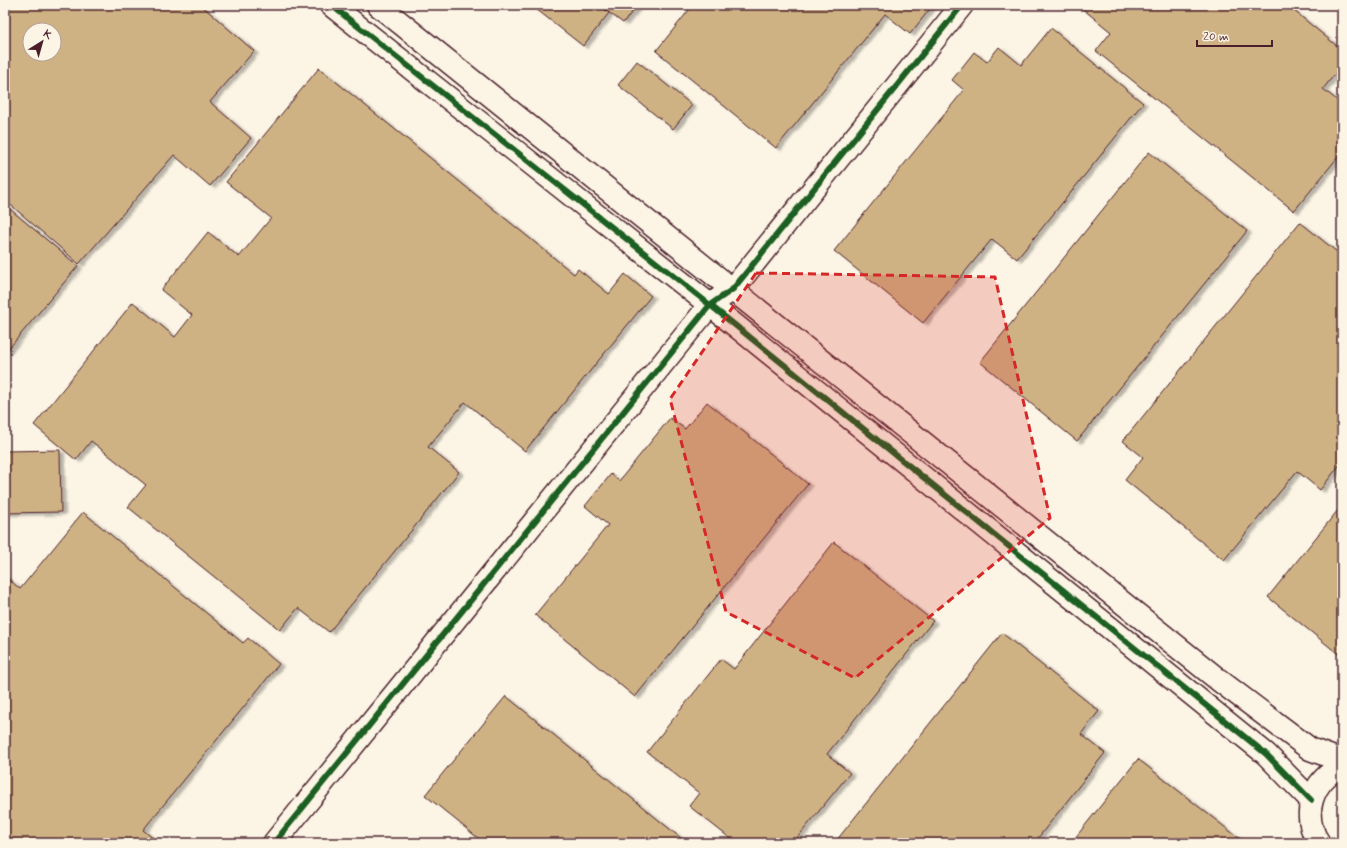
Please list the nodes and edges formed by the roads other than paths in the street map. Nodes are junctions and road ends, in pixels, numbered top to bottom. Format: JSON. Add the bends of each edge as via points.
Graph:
{"nodes":[{"id":1,"x":331,"y":5,"type":"edge"},
{"id":2,"x":378,"y":5,"type":"edge"},
{"id":3,"x":962,"y":5,"type":"edge"},
{"id":4,"x":733,"y":289,"type":"junction"},
{"id":5,"x":710,"y":305,"type":"junction"},
{"id":6,"x":1342,"y":761,"type":"edge"},
{"id":7,"x":1342,"y":766,"type":"edge"},
{"id":8,"x":1310,"y":809,"type":"junction"},
{"id":9,"x":274,"y":843,"type":"edge"},
{"id":10,"x":1308,"y":843,"type":"edge"},
{"id":11,"x":1319,"y":843,"type":"edge"}],
"edges":[{"from":1,"to":5,"type":"street"},
{"from":2,"to":4,"type":"street"},
{"from":3,"to":4,"type":"street"},
{"from":4,"to":5,"type":"street"},
{"from":4,"to":6,"type":"street","via":[[1220,681],[1310,749]]},
{"from":5,"to":8,"type":"street","via":[[1266,754]]},
{"from":5,"to":9,"type":"street"},
{"from":7,"to":8,"type":"street","via":[[1331,771],[1318,784]]},
{"from":8,"to":10,"type":"street"},
{"from":8,"to":11,"type":"street","via":[[1314,835]]}]}
